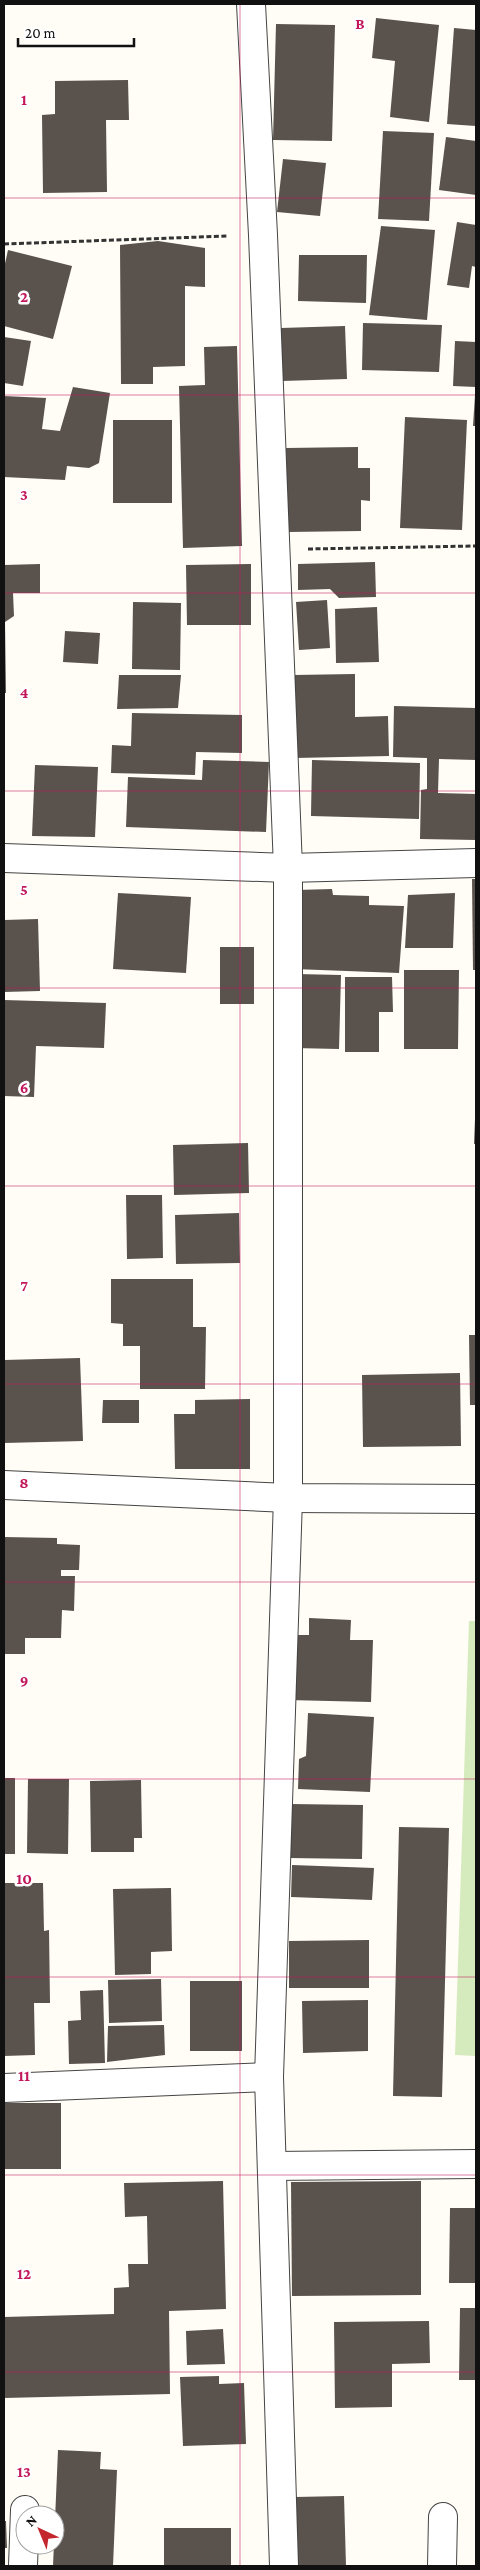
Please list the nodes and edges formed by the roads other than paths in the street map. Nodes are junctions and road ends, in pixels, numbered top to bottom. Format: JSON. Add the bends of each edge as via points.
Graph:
{"nodes":[{"id":1,"x":251,"y":4,"type":"edge"},
{"id":2,"x":4,"y":858,"type":"edge"},
{"id":3,"x":476,"y":863,"type":"edge"},
{"id":4,"x":288,"y":868,"type":"junction"},
{"id":5,"x":4,"y":1485,"type":"edge"},
{"id":6,"x":288,"y":1498,"type":"junction"},
{"id":7,"x":476,"y":1499,"type":"edge"},
{"id":8,"x":269,"y":2076,"type":"junction"},
{"id":9,"x":4,"y":2088,"type":"edge"},
{"id":10,"x":476,"y":2164,"type":"edge"},
{"id":11,"x":272,"y":2166,"type":"junction"},
{"id":12,"x":443,"y":2517,"type":"dead end"},
{"id":13,"x":284,"y":2566,"type":"edge"},
{"id":14,"x":442,"y":2566,"type":"edge"}],
"edges":[{"from":1,"to":4,"type":"street"},
{"from":2,"to":4,"type":"street"},
{"from":3,"to":4,"type":"street"},
{"from":4,"to":6,"type":"street"},
{"from":5,"to":6,"type":"street"},
{"from":6,"to":7,"type":"street"},
{"from":6,"to":8,"type":"street"},
{"from":8,"to":9,"type":"street"},
{"from":8,"to":11,"type":"street"},
{"from":10,"to":11,"type":"street"},
{"from":11,"to":13,"type":"street"},
{"from":12,"to":14,"type":"street"}]}
